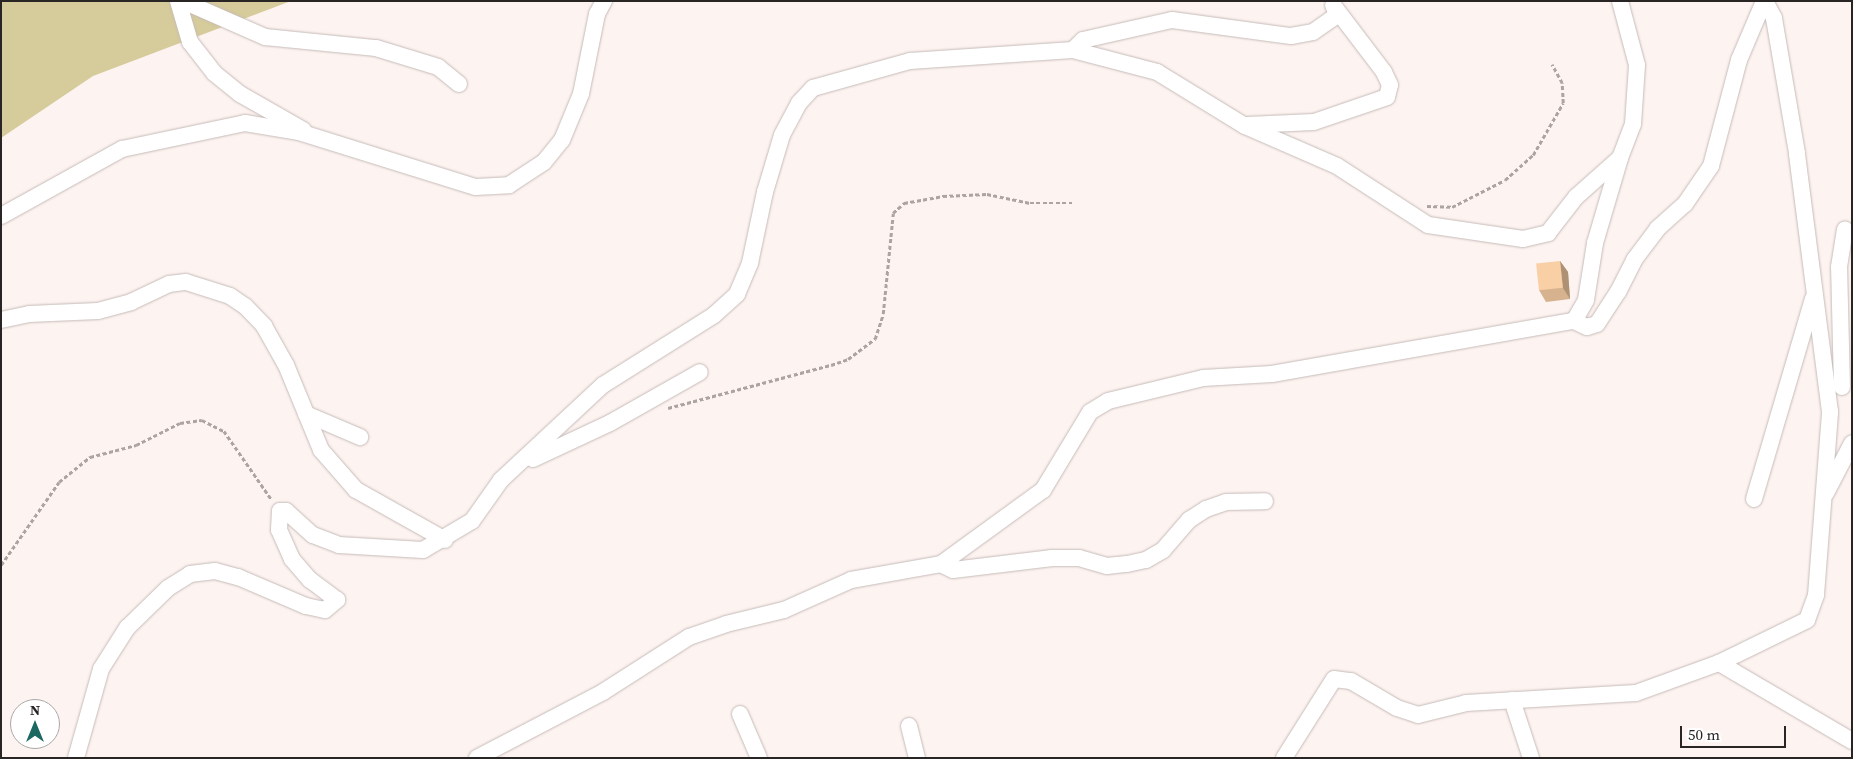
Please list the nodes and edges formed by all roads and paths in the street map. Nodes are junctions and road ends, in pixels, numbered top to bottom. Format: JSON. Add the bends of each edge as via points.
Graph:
{"nodes":[{"id":1,"x":178,"y":1,"type":"edge"},
{"id":2,"x":183,"y":1,"type":"edge"},
{"id":3,"x":604,"y":1,"type":"edge"},
{"id":4,"x":1620,"y":1,"type":"edge"},
{"id":5,"x":1765,"y":1,"type":"edge"},
{"id":6,"x":1333,"y":4,"type":"edge"},
{"id":7,"x":1073,"y":50,"type":"junction"},
{"id":8,"x":1552,"y":65,"type":"dead end"},
{"id":9,"x":459,"y":84,"type":"dead end"},
{"id":10,"x":1245,"y":126,"type":"junction"},
{"id":11,"x":314,"y":137,"type":"junction"},
{"id":12,"x":1620,"y":158,"type":"junction"},
{"id":13,"x":1072,"y":203,"type":"dead end"},
{"id":14,"x":1401,"y":205,"type":"junction"},
{"id":15,"x":1,"y":216,"type":"edge"},
{"id":16,"x":1845,"y":229,"type":"dead end"},
{"id":17,"x":1816,"y":288,"type":"junction"},
{"id":18,"x":1,"y":320,"type":"edge"},
{"id":19,"x":1574,"y":321,"type":"junction"},
{"id":20,"x":1852,"y":353,"type":"edge"},
{"id":21,"x":700,"y":372,"type":"dead end"},
{"id":22,"x":1842,"y":387,"type":"junction"},
{"id":23,"x":666,"y":409,"type":"dead end"},
{"id":24,"x":1830,"y":412,"type":"junction"},
{"id":25,"x":306,"y":414,"type":"junction"},
{"id":26,"x":360,"y":437,"type":"dead end"},
{"id":27,"x":1852,"y":443,"type":"edge"},
{"id":28,"x":517,"y":466,"type":"junction"},
{"id":29,"x":1754,"y":499,"type":"dead end"},
{"id":30,"x":1265,"y":501,"type":"dead end"},
{"id":31,"x":1822,"y":502,"type":"junction"},
{"id":32,"x":280,"y":511,"type":"junction"},
{"id":33,"x":445,"y":540,"type":"junction"},
{"id":34,"x":941,"y":564,"type":"junction"},
{"id":35,"x":1,"y":565,"type":"edge"},
{"id":36,"x":1719,"y":662,"type":"junction"},
{"id":37,"x":1512,"y":700,"type":"junction"},
{"id":38,"x":740,"y":714,"type":"dead end"},
{"id":39,"x":910,"y":726,"type":"dead end"},
{"id":40,"x":1852,"y":741,"type":"edge"},
{"id":41,"x":76,"y":758,"type":"edge"},
{"id":42,"x":477,"y":758,"type":"edge"},
{"id":43,"x":760,"y":758,"type":"edge"},
{"id":44,"x":917,"y":758,"type":"edge"},
{"id":45,"x":1284,"y":758,"type":"edge"},
{"id":46,"x":1531,"y":758,"type":"edge"}],
"edges":[{"from":1,"to":11,"type":"street","via":[[190,42],[214,73],[240,94]]},
{"from":2,"to":9,"type":"street","via":[[265,37],[376,48],[438,68]]},
{"from":3,"to":11,"type":"street","via":[[597,14],[581,94],[562,140],[544,162],[509,184],[476,187]]},
{"from":4,"to":12,"type":"street","via":[[1637,65],[1633,124]]},
{"from":5,"to":17,"type":"street","via":[[1774,18]]},
{"from":5,"to":19,"type":"street","via":[[1739,60],[1711,166],[1686,204],[1657,229],[1634,260],[1598,324],[1587,327]]},
{"from":6,"to":7,"type":"street","via":[[1337,15],[1313,32],[1291,36],[1172,20],[1083,40]]},
{"from":6,"to":10,"type":"street","via":[[1384,72],[1390,85],[1387,97],[1314,122]]},
{"from":7,"to":10,"type":"street","via":[[1157,72]]},
{"from":7,"to":28,"type":"street","via":[[910,61],[813,88],[798,103],[782,135],[765,192],[750,264],[736,294],[714,315],[603,386]]},
{"from":8,"to":14,"type":"path","via":[[1562,83],[1563,103],[1534,155],[1505,180],[1452,207]]},
{"from":10,"to":14,"type":"street","via":[[1337,166]]},
{"from":11,"to":15,"type":"street","via":[[245,123],[122,149]]},
{"from":12,"to":14,"type":"street","via":[[1576,197],[1548,233],[1523,239],[1428,225]]},
{"from":12,"to":19,"type":"street","via":[[1596,243],[1586,300]]},
{"from":13,"to":23,"type":"path","via":[[1030,203],[987,194],[943,196],[904,203],[893,213],[883,314],[875,339],[848,359],[831,366]]},
{"from":16,"to":22,"type":"street","via":[[1839,267]]},
{"from":17,"to":24,"type":"street"},
{"from":17,"to":29,"type":"street"},
{"from":18,"to":25,"type":"street","via":[[29,314],[98,311],[131,302],[169,284],[186,282],[230,296],[264,326],[286,366]]},
{"from":19,"to":34,"type":"street","via":[[1272,374],[1203,378],[1108,401],[1090,412],[1043,490]]},
{"from":20,"to":22,"type":"street"},
{"from":21,"to":28,"type":"street","via":[[610,423]]},
{"from":22,"to":24,"type":"street"},
{"from":24,"to":31,"type":"street"},
{"from":25,"to":26,"type":"street"},
{"from":25,"to":33,"type":"street","via":[[321,450],[356,490]]},
{"from":27,"to":31,"type":"street"},
{"from":28,"to":33,"type":"street","via":[[501,480],[472,521]]},
{"from":30,"to":34,"type":"street","via":[[1226,502],[1206,509],[1189,520],[1163,550],[1146,560],[1127,564],[1107,566],[1078,558],[1052,558],[954,570]]},
{"from":31,"to":36,"type":"street","via":[[1816,595],[1807,620]]},
{"from":32,"to":33,"type":"street","via":[[286,511],[313,535],[339,545],[423,550]]},
{"from":32,"to":35,"type":"path","via":[[224,431],[202,420],[180,423],[136,445],[90,457],[59,482]]},
{"from":32,"to":41,"type":"street","via":[[279,530],[292,559],[310,580],[333,594],[337,600],[335,604],[325,610],[306,606],[238,577],[215,571],[190,574],[168,588],[127,628],[101,669]]},
{"from":34,"to":42,"type":"street","via":[[851,580],[784,610],[689,637],[603,692]]},
{"from":36,"to":37,"type":"street","via":[[1636,693]]},
{"from":36,"to":40,"type":"street"},
{"from":37,"to":45,"type":"street","via":[[1466,703],[1418,715],[1397,708],[1351,681],[1334,678]]},
{"from":37,"to":46,"type":"street"},
{"from":38,"to":43,"type":"street"},
{"from":39,"to":44,"type":"street"}]}
